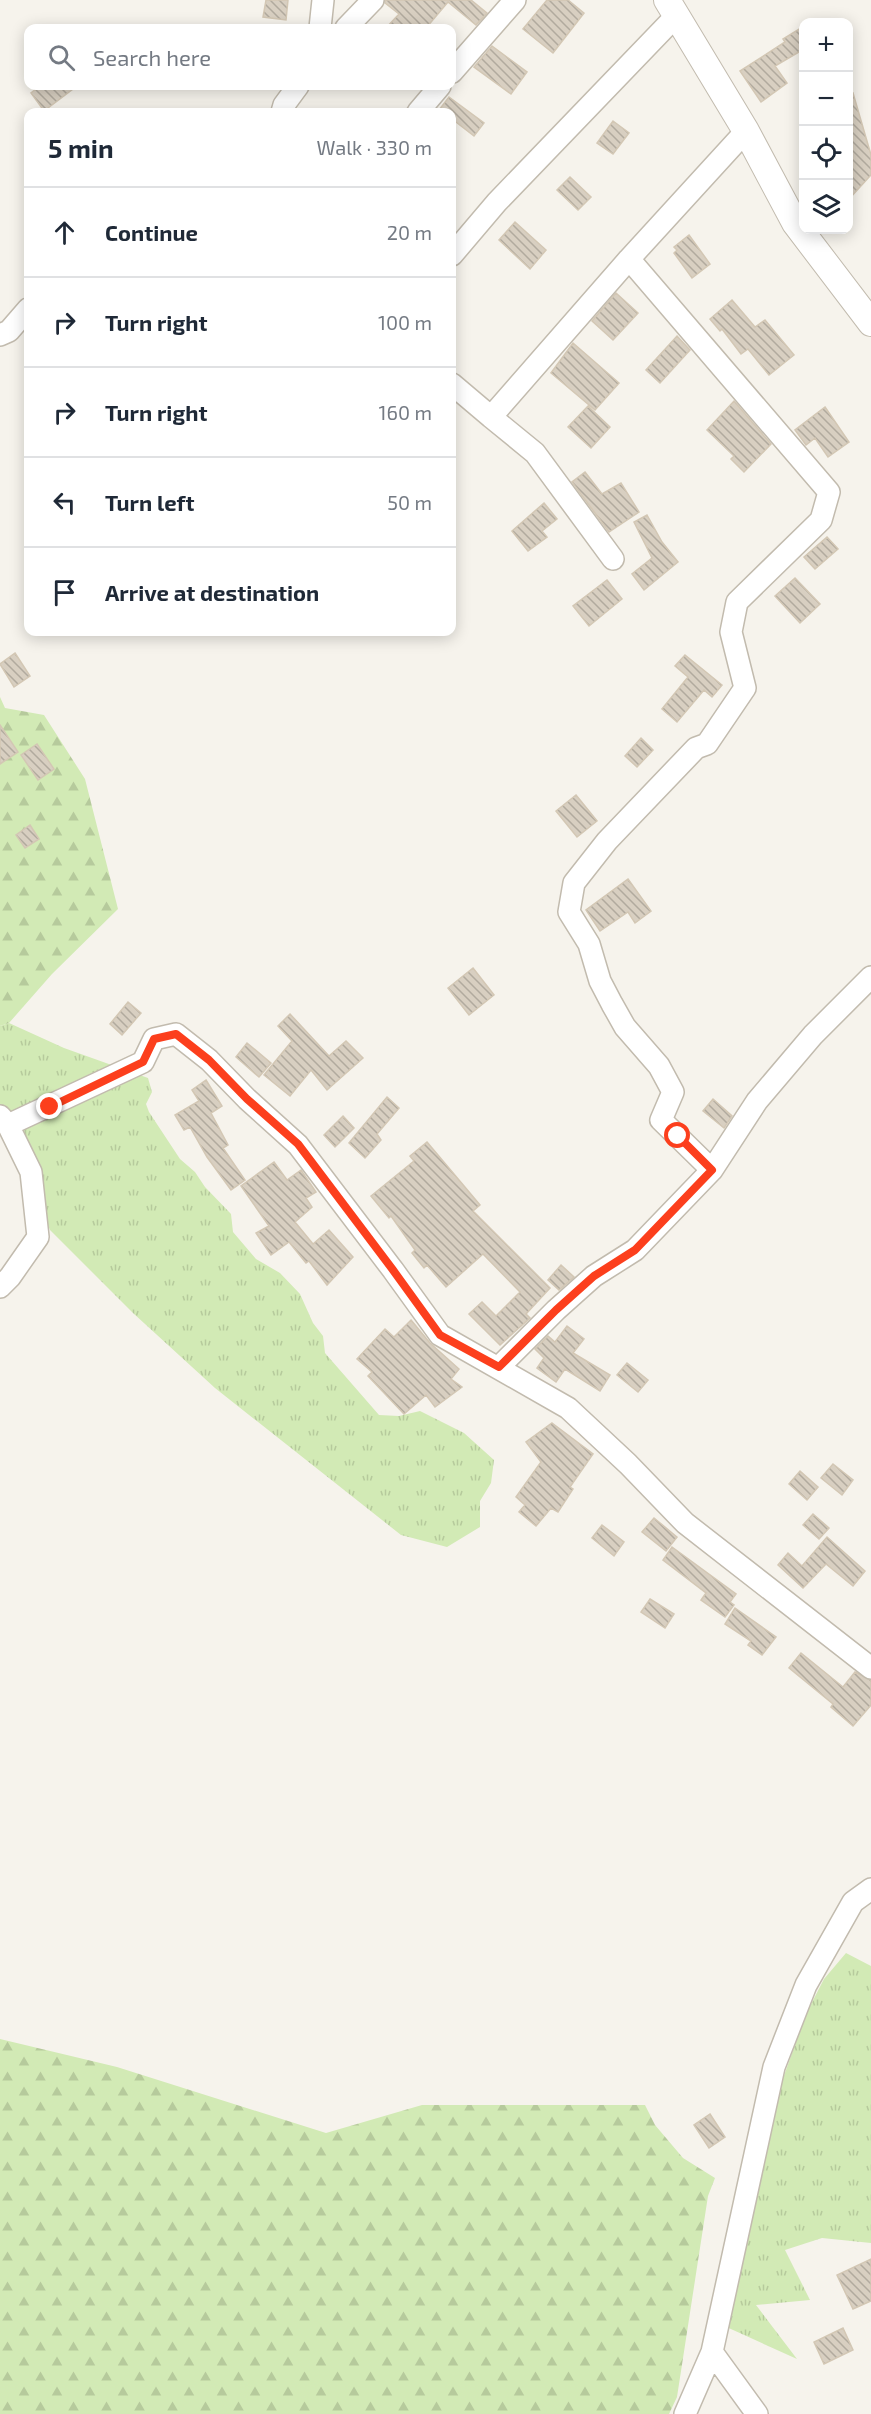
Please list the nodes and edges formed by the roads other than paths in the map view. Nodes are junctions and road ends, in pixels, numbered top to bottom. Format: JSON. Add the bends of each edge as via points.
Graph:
{"nodes":[{"id":1,"x":323,"y":0,"type":"edge"},
{"id":2,"x":373,"y":0,"type":"edge"},
{"id":3,"x":515,"y":0,"type":"edge"},
{"id":4,"x":671,"y":8,"type":"edge"},
{"id":5,"x":320,"y":24,"type":"edge"},
{"id":6,"x":350,"y":24,"type":"edge"},
{"id":7,"x":456,"y":67,"type":"edge"},
{"id":8,"x":295,"y":90,"type":"edge"},
{"id":9,"x":437,"y":90,"type":"edge"},
{"id":10,"x":283,"y":108,"type":"edge"},
{"id":11,"x":421,"y":108,"type":"edge"},
{"id":12,"x":746,"y":131,"type":"junction"},
{"id":13,"x":456,"y":250,"type":"edge"},
{"id":14,"x":629,"y":259,"type":"junction"},
{"id":15,"x":24,"y":314,"type":"edge"},
{"id":16,"x":871,"y":322,"type":"edge"},
{"id":17,"x":0,"y":335,"type":"edge"},
{"id":18,"x":456,"y":387,"type":"edge"},
{"id":19,"x":491,"y":417,"type":"junction"},
{"id":20,"x":613,"y":559,"type":"dead end"},
{"id":21,"x":871,"y":978,"type":"edge"},
{"id":22,"x":4,"y":1120,"type":"edge"},
{"id":23,"x":712,"y":1170,"type":"junction"},
{"id":24,"x":0,"y":1287,"type":"edge"},
{"id":25,"x":499,"y":1367,"type":"junction"},
{"id":26,"x":871,"y":1668,"type":"edge"},
{"id":27,"x":871,"y":1889,"type":"edge"},
{"id":28,"x":712,"y":2352,"type":"junction"},
{"id":29,"x":685,"y":2414,"type":"edge"},
{"id":30,"x":757,"y":2414,"type":"edge"}],
"edges":[{"from":1,"to":5,"type":"street"},
{"from":2,"to":6,"type":"street"},
{"from":3,"to":7,"type":"street"},
{"from":4,"to":12,"type":"street"},
{"from":4,"to":13,"type":"street"},
{"from":8,"to":10,"type":"street"},
{"from":9,"to":11,"type":"street"},
{"from":12,"to":14,"type":"street"},
{"from":12,"to":16,"type":"street","via":[[795,224]]},
{"from":14,"to":19,"type":"street"},
{"from":14,"to":23,"type":"street","via":[[829,492],[821,520],[737,602],[731,632],[745,688],[707,744],[696,748],[607,841],[574,884],[569,912],[589,944],[600,981],[625,1027],[659,1066],[673,1092],[661,1120]]},
{"from":15,"to":17,"type":"street"},
{"from":18,"to":19,"type":"street"},
{"from":19,"to":20,"type":"street","via":[[535,453]]},
{"from":21,"to":23,"type":"street","via":[[813,1035],[757,1101]]},
{"from":22,"to":24,"type":"street","via":[[31,1172],[38,1237]]},
{"from":22,"to":25,"type":"street","via":[[143,1062],[154,1039],[176,1034],[298,1144],[440,1335]]},
{"from":23,"to":25,"type":"street","via":[[635,1250],[594,1276]]},
{"from":25,"to":26,"type":"street","via":[[568,1408],[685,1523]]},
{"from":27,"to":28,"type":"street","via":[[853,1902],[806,1985],[774,2067]]},
{"from":28,"to":29,"type":"street"},
{"from":28,"to":30,"type":"street"}]}
